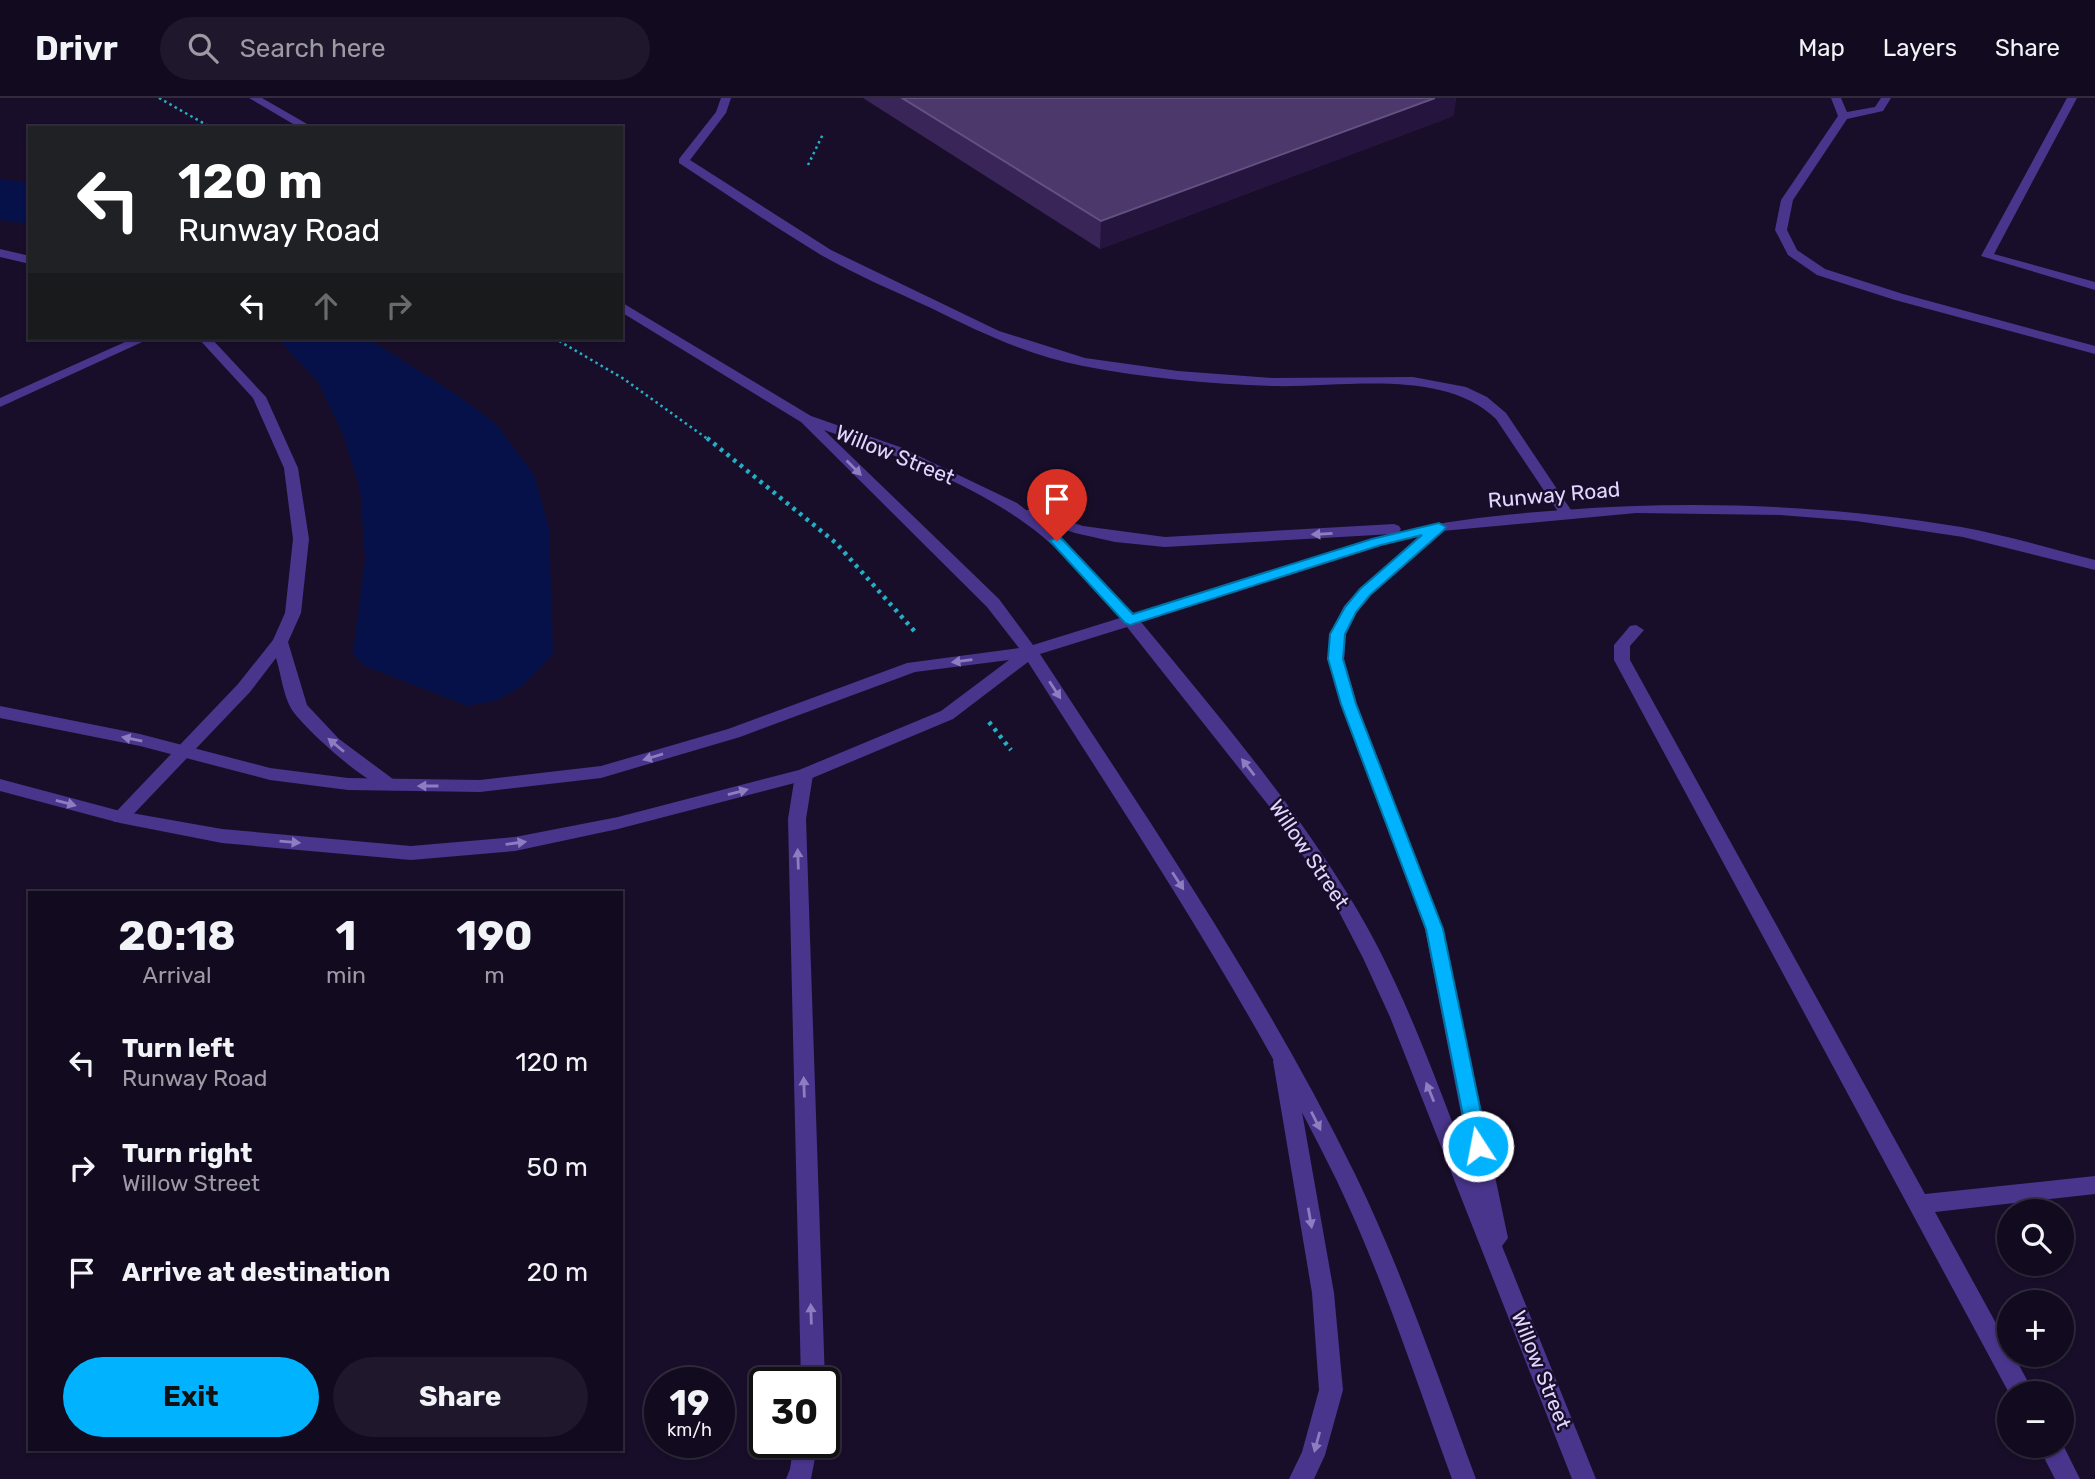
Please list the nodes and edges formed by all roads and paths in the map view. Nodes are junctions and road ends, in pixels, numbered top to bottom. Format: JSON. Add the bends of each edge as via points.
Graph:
{"nodes":[{"id":1,"x":159,"y":98,"type":"edge"},
{"id":2,"x":254,"y":98,"type":"edge"},
{"id":3,"x":726,"y":98,"type":"edge"},
{"id":4,"x":1836,"y":98,"type":"edge"},
{"id":5,"x":1886,"y":98,"type":"edge"},
{"id":6,"x":2072,"y":98,"type":"edge"},
{"id":7,"x":1843,"y":116,"type":"junction"},
{"id":8,"x":208,"y":126,"type":"edge"},
{"id":9,"x":305,"y":126,"type":"edge"},
{"id":10,"x":823,"y":134,"type":"dead end"},
{"id":11,"x":808,"y":165,"type":"dead end"},
{"id":12,"x":0,"y":253,"type":"edge"},
{"id":13,"x":28,"y":260,"type":"edge"},
{"id":14,"x":2095,"y":286,"type":"edge"},
{"id":15,"x":623,"y":307,"type":"edge"},
{"id":16,"x":140,"y":340,"type":"edge"},
{"id":17,"x":206,"y":340,"type":"edge"},
{"id":18,"x":557,"y":340,"type":"edge"},
{"id":19,"x":2095,"y":350,"type":"edge"},
{"id":20,"x":0,"y":403,"type":"edge"},
{"id":21,"x":806,"y":419,"type":"junction"},
{"id":22,"x":1012,"y":506,"type":"junction"},
{"id":23,"x":1566,"y":513,"type":"junction"},
{"id":24,"x":1439,"y":527,"type":"junction"},
{"id":25,"x":2095,"y":565,"type":"edge"},
{"id":26,"x":1130,"y":620,"type":"junction"},
{"id":27,"x":1636,"y":630,"type":"dead end"},
{"id":28,"x":922,"y":639,"type":"dead end"},
{"id":29,"x":280,"y":642,"type":"junction"},
{"id":30,"x":1030,"y":652,"type":"junction"},
{"id":31,"x":0,"y":712,"type":"edge"},
{"id":32,"x":182,"y":750,"type":"junction"},
{"id":33,"x":804,"y":775,"type":"junction"},
{"id":34,"x":0,"y":785,"type":"edge"},
{"id":35,"x":391,"y":786,"type":"junction"},
{"id":36,"x":120,"y":817,"type":"junction"},
{"id":37,"x":1282,"y":1054,"type":"junction"},
{"id":38,"x":2095,"y":1185,"type":"edge"},
{"id":39,"x":1921,"y":1204,"type":"junction"},
{"id":40,"x":1506,"y":1281,"type":"junction"},
{"id":41,"x":813,"y":1367,"type":"edge"},
{"id":42,"x":2016,"y":1381,"type":"edge"},
{"id":43,"x":804,"y":1458,"type":"edge"},
{"id":44,"x":2057,"y":1458,"type":"edge"},
{"id":45,"x":798,"y":1479,"type":"edge"},
{"id":46,"x":1301,"y":1479,"type":"edge"},
{"id":47,"x":1464,"y":1479,"type":"edge"},
{"id":48,"x":1584,"y":1479,"type":"edge"},
{"id":49,"x":2068,"y":1479,"type":"edge"}],
"edges":[{"from":1,"to":8,"type":"path"},
{"from":2,"to":9,"type":"street"},
{"from":3,"to":23,"type":"street","via":[[720,113],[683,161],[827,253],[994,334],[1083,362],[1237,380],[1413,381],[1457,388],[1492,406]]},
{"from":4,"to":7,"type":"street"},
{"from":5,"to":7,"type":"street","via":[[1878,109]]},
{"from":6,"to":14,"type":"street","via":[[1987,257]]},
{"from":7,"to":19,"type":"street","via":[[1787,200],[1780,230],[1792,252],[1821,272],[1860,285]]},
{"from":10,"to":11,"type":"path"},
{"from":12,"to":13,"type":"street"},
{"from":15,"to":21,"type":"street","name":"Willow Street"},
{"from":16,"to":20,"type":"street"},
{"from":17,"to":29,"type":"street","via":[[259,397],[291,468],[301,539],[293,613]]},
{"from":18,"to":28,"type":"path","via":[[624,379],[708,439],[825,534]]},
{"from":21,"to":22,"type":"street","name":"Willow Street","via":[[895,450]]},
{"from":21,"to":30,"type":"street","name":"Willow Street","one_way":true,"via":[[993,603]]},
{"from":24,"to":22,"type":"street","one_way":true,"via":[[1165,542],[1080,530]]},
{"from":22,"to":26,"type":"street","name":"Willow Street","via":[[1076,559]]},
{"from":23,"to":24,"type":"street","name":"Runway Road"},
{"from":23,"to":25,"type":"street","name":"Runway Road","via":[[1706,509],[1856,517],[1963,532]]},
{"from":24,"to":26,"type":"street","name":"Runway Road","via":[[1377,542]]},
{"from":24,"to":40,"type":"street","via":[[1350,610],[1338,634],[1335,659],[1434,929]]},
{"from":26,"to":30,"type":"street","name":"Runway Road"},
{"from":40,"to":26,"type":"street","name":"Willow Street","one_way":true,"via":[[1400,1017],[1353,919],[1279,807]]},
{"from":27,"to":39,"type":"street","via":[[1622,645],[1622,660]]},
{"from":29,"to":32,"type":"street","via":[[244,688]]},
{"from":35,"to":29,"type":"street","one_way":true,"via":[[333,743],[299,707]]},
{"from":30,"to":33,"type":"street","via":[[947,715]]},
{"from":30,"to":35,"type":"street","one_way":true,"via":[[913,667],[734,733],[601,772],[480,786]]},
{"from":30,"to":37,"type":"street","name":"Willow Street","one_way":true,"via":[[1202,918]]},
{"from":32,"to":31,"type":"street","one_way":true},
{"from":32,"to":35,"type":"street","via":[[270,774]]},
{"from":32,"to":36,"type":"street"},
{"from":36,"to":33,"type":"street","one_way":true,"via":[[222,836],[411,853],[515,844],[606,826]]},
{"from":41,"to":33,"type":"street","one_way":true,"via":[[797,819]]},
{"from":34,"to":36,"type":"street","one_way":true},
{"from":37,"to":46,"type":"street","one_way":true,"via":[[1322,1293],[1331,1390],[1313,1455]]},
{"from":37,"to":47,"type":"street","name":"Willow Street","one_way":true,"via":[[1346,1178],[1391,1280]]},
{"from":38,"to":39,"type":"street"},
{"from":39,"to":42,"type":"street"},
{"from":40,"to":48,"type":"street","name":"Willow Street"},
{"from":43,"to":45,"type":"street"},
{"from":44,"to":49,"type":"street"}]}
